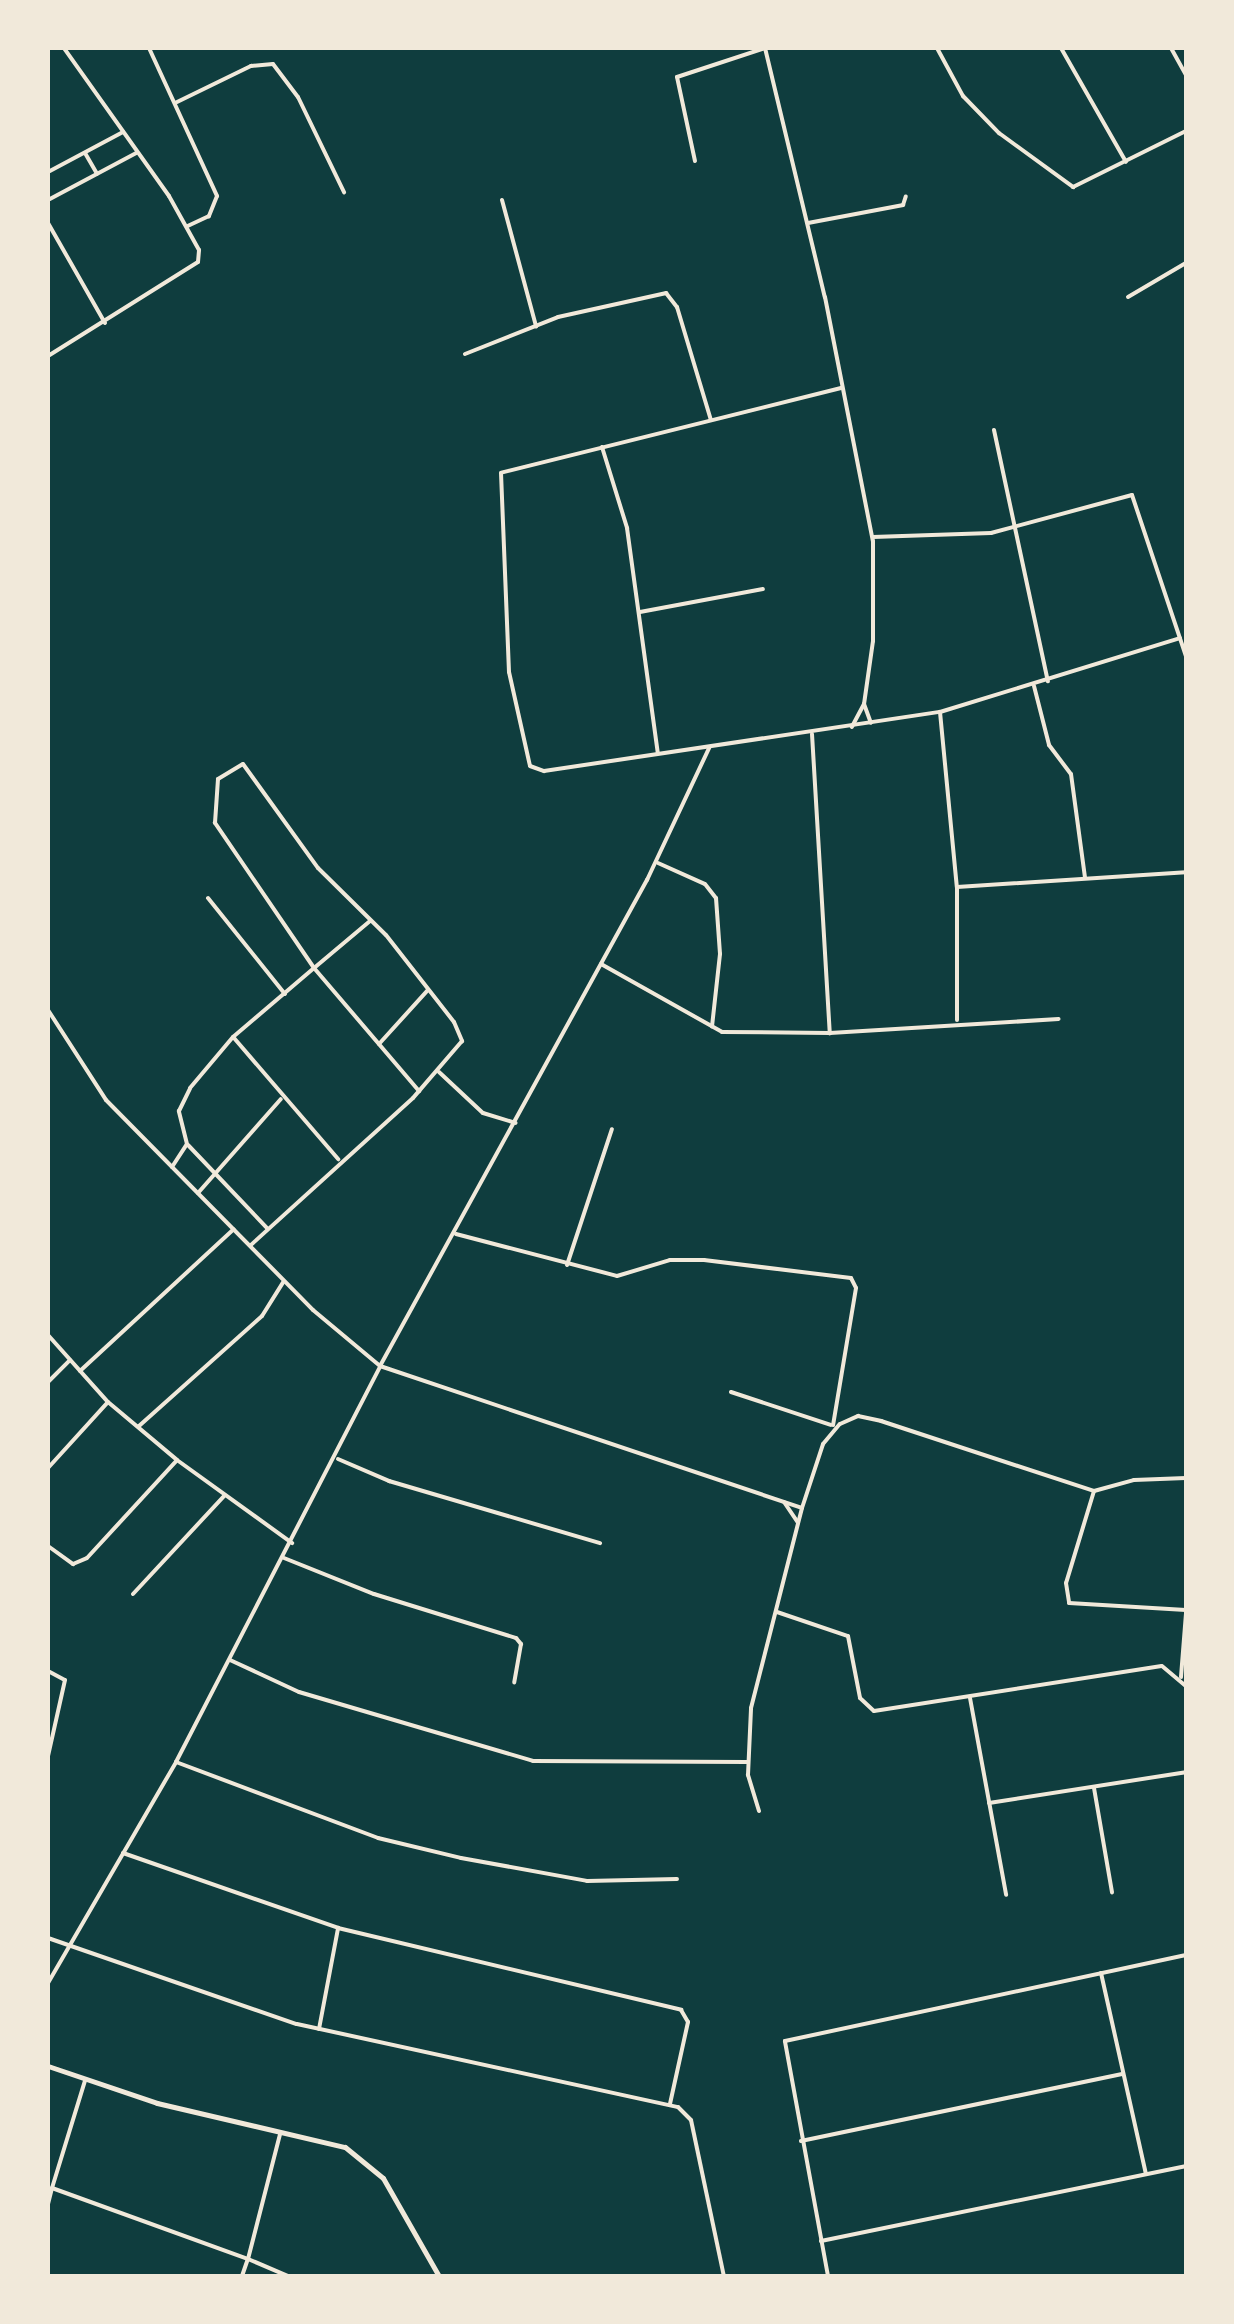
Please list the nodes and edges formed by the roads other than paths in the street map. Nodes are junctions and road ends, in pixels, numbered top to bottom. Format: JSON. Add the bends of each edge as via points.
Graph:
{"nodes":[{"id":1,"x":64,"y":48,"type":"edge"},
{"id":2,"x":150,"y":48,"type":"edge"},
{"id":3,"x":765,"y":48,"type":"edge"},
{"id":4,"x":937,"y":48,"type":"edge"},
{"id":5,"x":1061,"y":48,"type":"edge"},
{"id":6,"x":1171,"y":48,"type":"edge"},
{"id":7,"x":1186,"y":75,"type":"edge"},
{"id":8,"x":175,"y":103,"type":"junction"},
{"id":9,"x":1186,"y":131,"type":"edge"},
{"id":10,"x":122,"y":132,"type":"junction"},
{"id":11,"x":136,"y":153,"type":"junction"},
{"id":12,"x":85,"y":154,"type":"junction"},
{"id":13,"x":696,"y":161,"type":"dead end"},
{"id":14,"x":1126,"y":162,"type":"junction"},
{"id":15,"x":48,"y":172,"type":"edge"},
{"id":16,"x":97,"y":174,"type":"junction"},
{"id":17,"x":344,"y":192,"type":"dead end"},
{"id":18,"x":906,"y":196,"type":"dead end"},
{"id":19,"x":48,"y":200,"type":"edge"},
{"id":20,"x":502,"y":200,"type":"dead end"},
{"id":21,"x":48,"y":222,"type":"edge"},
{"id":22,"x":808,"y":223,"type":"junction"},
{"id":23,"x":186,"y":226,"type":"junction"},
{"id":24,"x":1186,"y":263,"type":"edge"},
{"id":25,"x":1128,"y":298,"type":"dead end"},
{"id":26,"x":104,"y":323,"type":"junction"},
{"id":27,"x":536,"y":326,"type":"junction"},
{"id":28,"x":465,"y":354,"type":"dead end"},
{"id":29,"x":48,"y":356,"type":"edge"},
{"id":30,"x":841,"y":388,"type":"junction"},
{"id":31,"x":711,"y":420,"type":"junction"},
{"id":32,"x":994,"y":430,"type":"dead end"},
{"id":33,"x":602,"y":446,"type":"junction"},
{"id":34,"x":1012,"y":528,"type":"junction"},
{"id":35,"x":872,"y":537,"type":"junction"},
{"id":36,"x":763,"y":589,"type":"dead end"},
{"id":37,"x":640,"y":612,"type":"junction"},
{"id":38,"x":1180,"y":638,"type":"junction"},
{"id":39,"x":1186,"y":656,"type":"edge"},
{"id":40,"x":1048,"y":681,"type":"junction"},
{"id":41,"x":1034,"y":686,"type":"junction"},
{"id":42,"x":864,"y":704,"type":"junction"},
{"id":43,"x":940,"y":712,"type":"junction"},
{"id":44,"x":871,"y":724,"type":"junction"},
{"id":45,"x":852,"y":727,"type":"junction"},
{"id":46,"x":812,"y":733,"type":"junction"},
{"id":47,"x":709,"y":748,"type":"junction"},
{"id":48,"x":658,"y":753,"type":"junction"},
{"id":49,"x":656,"y":862,"type":"junction"},
{"id":50,"x":1186,"y":872,"type":"edge"},
{"id":51,"x":1084,"y":877,"type":"junction"},
{"id":52,"x":957,"y":887,"type":"junction"},
{"id":53,"x":208,"y":898,"type":"dead end"},
{"id":54,"x":370,"y":920,"type":"junction"},
{"id":55,"x":601,"y":964,"type":"junction"},
{"id":56,"x":314,"y":968,"type":"junction"},
{"id":57,"x":428,"y":990,"type":"junction"},
{"id":58,"x":286,"y":994,"type":"junction"},
{"id":59,"x":48,"y":1010,"type":"edge"},
{"id":60,"x":1059,"y":1018,"type":"dead end"},
{"id":61,"x":957,"y":1020,"type":"junction"},
{"id":62,"x":712,"y":1027,"type":"junction"},
{"id":63,"x":830,"y":1033,"type":"junction"},
{"id":64,"x":233,"y":1037,"type":"junction"},
{"id":65,"x":380,"y":1044,"type":"junction"},
{"id":66,"x":438,"y":1071,"type":"junction"},
{"id":67,"x":419,"y":1091,"type":"junction"},
{"id":68,"x":282,"y":1098,"type":"junction"},
{"id":69,"x":516,"y":1123,"type":"junction"},
{"id":70,"x":612,"y":1128,"type":"dead end"},
{"id":71,"x":187,"y":1144,"type":"junction"},
{"id":72,"x":338,"y":1159,"type":"junction"},
{"id":73,"x":172,"y":1167,"type":"junction"},
{"id":74,"x":215,"y":1174,"type":"junction"},
{"id":75,"x":198,"y":1193,"type":"junction"},
{"id":76,"x":268,"y":1228,"type":"junction"},
{"id":77,"x":234,"y":1229,"type":"junction"},
{"id":78,"x":456,"y":1234,"type":"junction"},
{"id":79,"x":251,"y":1245,"type":"junction"},
{"id":80,"x":567,"y":1265,"type":"junction"},
{"id":81,"x":284,"y":1280,"type":"junction"},
{"id":82,"x":48,"y":1335,"type":"edge"},
{"id":83,"x":70,"y":1360,"type":"junction"},
{"id":84,"x":380,"y":1366,"type":"junction"},
{"id":85,"x":80,"y":1371,"type":"junction"},
{"id":86,"x":48,"y":1382,"type":"edge"},
{"id":87,"x":731,"y":1392,"type":"dead end"},
{"id":88,"x":108,"y":1402,"type":"junction"},
{"id":89,"x":840,"y":1424,"type":"junction"},
{"id":90,"x":833,"y":1425,"type":"junction"},
{"id":91,"x":139,"y":1426,"type":"junction"},
{"id":92,"x":337,"y":1458,"type":"junction"},
{"id":93,"x":177,"y":1460,"type":"junction"},
{"id":94,"x":48,"y":1468,"type":"edge"},
{"id":95,"x":1186,"y":1478,"type":"edge"},
{"id":96,"x":1094,"y":1491,"type":"junction"},
{"id":97,"x":226,"y":1495,"type":"junction"},
{"id":98,"x":784,"y":1502,"type":"junction"},
{"id":99,"x":802,"y":1508,"type":"junction"},
{"id":100,"x":799,"y":1526,"type":"junction"},
{"id":101,"x":292,"y":1543,"type":"junction"},
{"id":102,"x":600,"y":1543,"type":"dead end"},
{"id":103,"x":48,"y":1546,"type":"edge"},
{"id":104,"x":284,"y":1558,"type":"junction"},
{"id":105,"x":133,"y":1594,"type":"dead end"},
{"id":106,"x":777,"y":1612,"type":"junction"},
{"id":107,"x":1186,"y":1612,"type":"edge"},
{"id":108,"x":230,"y":1660,"type":"junction"},
{"id":109,"x":48,"y":1671,"type":"edge"},
{"id":110,"x":1181,"y":1678,"type":"junction"},
{"id":111,"x":514,"y":1682,"type":"dead end"},
{"id":112,"x":1186,"y":1686,"type":"edge"},
{"id":113,"x":970,"y":1698,"type":"junction"},
{"id":114,"x":48,"y":1756,"type":"edge"},
{"id":115,"x":176,"y":1762,"type":"junction"},
{"id":116,"x":747,"y":1762,"type":"junction"},
{"id":117,"x":1186,"y":1772,"type":"edge"},
{"id":118,"x":1093,"y":1786,"type":"junction"},
{"id":119,"x":989,"y":1803,"type":"junction"},
{"id":120,"x":759,"y":1811,"type":"dead end"},
{"id":121,"x":123,"y":1853,"type":"junction"},
{"id":122,"x":676,"y":1879,"type":"dead end"},
{"id":123,"x":1112,"y":1892,"type":"dead end"},
{"id":124,"x":1006,"y":1895,"type":"dead end"},
{"id":125,"x":338,"y":1928,"type":"junction"},
{"id":126,"x":48,"y":1938,"type":"edge"},
{"id":127,"x":70,"y":1944,"type":"junction"},
{"id":128,"x":1186,"y":1956,"type":"edge"},
{"id":129,"x":1102,"y":1974,"type":"junction"},
{"id":130,"x":48,"y":1982,"type":"edge"},
{"id":131,"x":318,"y":2029,"type":"junction"},
{"id":132,"x":48,"y":2066,"type":"edge"},
{"id":133,"x":1122,"y":2074,"type":"junction"},
{"id":134,"x":84,"y":2080,"type":"junction"},
{"id":135,"x":670,"y":2104,"type":"junction"},
{"id":136,"x":281,"y":2131,"type":"junction"},
{"id":137,"x":800,"y":2140,"type":"junction"},
{"id":138,"x":1186,"y":2166,"type":"edge"},
{"id":139,"x":1146,"y":2174,"type":"junction"},
{"id":140,"x":52,"y":2188,"type":"junction"},
{"id":141,"x":48,"y":2204,"type":"edge"},
{"id":142,"x":821,"y":2241,"type":"junction"},
{"id":143,"x":248,"y":2259,"type":"junction"},
{"id":144,"x":242,"y":2276,"type":"edge"},
{"id":145,"x":288,"y":2276,"type":"edge"},
{"id":146,"x":439,"y":2276,"type":"edge"},
{"id":147,"x":724,"y":2276,"type":"edge"},
{"id":148,"x":828,"y":2276,"type":"edge"}],
"edges":[{"from":1,"to":10,"type":"street"},
{"from":2,"to":8,"type":"street"},
{"from":3,"to":13,"type":"street","via":[[677,77]]},
{"from":3,"to":22,"type":"street"},
{"from":4,"to":14,"type":"street","via":[[963,96],[1067,184],[1080,186]]},
{"from":5,"to":14,"type":"street"},
{"from":6,"to":7,"type":"street"},
{"from":8,"to":17,"type":"street","via":[[251,66],[274,64],[298,97]]},
{"from":8,"to":23,"type":"street","via":[[217,196],[210,216]]},
{"from":9,"to":14,"type":"street"},
{"from":10,"to":11,"type":"street"},
{"from":10,"to":12,"type":"street"},
{"from":11,"to":16,"type":"street"},
{"from":11,"to":23,"type":"street"},
{"from":12,"to":15,"type":"street"},
{"from":12,"to":16,"type":"street"},
{"from":16,"to":19,"type":"street"},
{"from":18,"to":22,"type":"street","via":[[903,205]]},
{"from":20,"to":27,"type":"street"},
{"from":21,"to":26,"type":"street"},
{"from":22,"to":30,"type":"street"},
{"from":23,"to":26,"type":"street","via":[[199,250],[192,271]]},
{"from":24,"to":25,"type":"street"},
{"from":26,"to":29,"type":"street"},
{"from":27,"to":28,"type":"street"},
{"from":27,"to":31,"type":"street","via":[[666,292],[677,307]]},
{"from":30,"to":31,"type":"street"},
{"from":30,"to":35,"type":"street"},
{"from":31,"to":33,"type":"street"},
{"from":32,"to":34,"type":"street"},
{"from":33,"to":37,"type":"street","via":[[626,528]]},
{"from":33,"to":48,"type":"street","via":[[498,477],[515,708],[527,761],[537,771]]},
{"from":34,"to":35,"type":"street"},
{"from":34,"to":38,"type":"street","via":[[1132,495]]},
{"from":34,"to":40,"type":"street"},
{"from":35,"to":42,"type":"street","via":[[873,641]]},
{"from":36,"to":37,"type":"street"},
{"from":37,"to":48,"type":"street"},
{"from":38,"to":39,"type":"street"},
{"from":38,"to":40,"type":"street"},
{"from":40,"to":41,"type":"street"},
{"from":41,"to":43,"type":"street"},
{"from":41,"to":51,"type":"street","via":[[1048,745],[1071,774]]},
{"from":42,"to":44,"type":"street"},
{"from":42,"to":45,"type":"street"},
{"from":43,"to":44,"type":"street"},
{"from":43,"to":52,"type":"street"},
{"from":44,"to":45,"type":"street"},
{"from":45,"to":46,"type":"street"},
{"from":46,"to":47,"type":"street"},
{"from":46,"to":63,"type":"street"},
{"from":47,"to":48,"type":"street"},
{"from":47,"to":49,"type":"street"},
{"from":49,"to":55,"type":"street"},
{"from":49,"to":62,"type":"street","via":[[705,884],[716,898],[720,954]]},
{"from":50,"to":51,"type":"street"},
{"from":51,"to":52,"type":"street"},
{"from":52,"to":61,"type":"street"},
{"from":53,"to":58,"type":"street"},
{"from":54,"to":56,"type":"street"},
{"from":54,"to":56,"type":"street","via":[[318,868],[250,769],[233,764],[214,793],[215,823]]},
{"from":54,"to":57,"type":"street"},
{"from":55,"to":62,"type":"street"},
{"from":55,"to":69,"type":"street"},
{"from":56,"to":58,"type":"street"},
{"from":56,"to":65,"type":"street"},
{"from":57,"to":65,"type":"street"},
{"from":57,"to":66,"type":"street","via":[[462,1041]]},
{"from":58,"to":64,"type":"street"},
{"from":59,"to":73,"type":"street","via":[[82,1071]]},
{"from":60,"to":61,"type":"street"},
{"from":61,"to":63,"type":"street"},
{"from":62,"to":63,"type":"street"},
{"from":64,"to":68,"type":"street"},
{"from":64,"to":71,"type":"street","via":[[181,1105]]},
{"from":65,"to":67,"type":"street"},
{"from":66,"to":67,"type":"street"},
{"from":66,"to":69,"type":"street","via":[[483,1113]]},
{"from":67,"to":72,"type":"street"},
{"from":68,"to":72,"type":"street"},
{"from":68,"to":74,"type":"street"},
{"from":69,"to":78,"type":"street"},
{"from":70,"to":80,"type":"street"},
{"from":71,"to":73,"type":"street"},
{"from":71,"to":74,"type":"street"},
{"from":72,"to":76,"type":"street"},
{"from":73,"to":75,"type":"street"},
{"from":74,"to":75,"type":"street"},
{"from":74,"to":76,"type":"street"},
{"from":75,"to":77,"type":"street"},
{"from":76,"to":79,"type":"street"},
{"from":77,"to":79,"type":"street"},
{"from":77,"to":85,"type":"street"},
{"from":78,"to":80,"type":"street"},
{"from":78,"to":84,"type":"street"},
{"from":79,"to":81,"type":"street"},
{"from":80,"to":90,"type":"street","via":[[617,1276],[670,1260],[704,1260],[851,1278],[856,1288]]},
{"from":81,"to":84,"type":"street"},
{"from":81,"to":91,"type":"street","via":[[262,1316]]},
{"from":82,"to":83,"type":"street"},
{"from":83,"to":85,"type":"street"},
{"from":83,"to":86,"type":"street"},
{"from":84,"to":92,"type":"street"},
{"from":84,"to":98,"type":"street"},
{"from":85,"to":88,"type":"street"},
{"from":87,"to":90,"type":"street"},
{"from":88,"to":91,"type":"street"},
{"from":88,"to":94,"type":"street"},
{"from":89,"to":90,"type":"street"},
{"from":89,"to":96,"type":"street","via":[[858,1416],[881,1421]]},
{"from":89,"to":99,"type":"street","via":[[823,1444]]},
{"from":91,"to":93,"type":"street"},
{"from":92,"to":101,"type":"street"},
{"from":92,"to":102,"type":"street","via":[[388,1481]]},
{"from":93,"to":97,"type":"street"},
{"from":93,"to":103,"type":"street","via":[[88,1558],[73,1564]]},
{"from":95,"to":96,"type":"street","via":[[1134,1480]]},
{"from":96,"to":107,"type":"street","via":[[1066,1582],[1069,1602]]},
{"from":97,"to":101,"type":"street"},
{"from":97,"to":105,"type":"street"},
{"from":98,"to":99,"type":"street"},
{"from":98,"to":100,"type":"street"},
{"from":99,"to":100,"type":"street"},
{"from":100,"to":106,"type":"street"},
{"from":101,"to":104,"type":"street"},
{"from":104,"to":108,"type":"street"},
{"from":104,"to":111,"type":"street","via":[[516,1638],[521,1644]]},
{"from":106,"to":113,"type":"street","via":[[848,1636],[860,1698],[874,1710]]},
{"from":106,"to":116,"type":"street","via":[[751,1708]]},
{"from":107,"to":110,"type":"street"},
{"from":108,"to":115,"type":"street"},
{"from":108,"to":116,"type":"street","via":[[299,1692],[533,1760]]},
{"from":109,"to":114,"type":"street","via":[[66,1680]]},
{"from":110,"to":112,"type":"street"},
{"from":110,"to":113,"type":"street","via":[[1162,1666],[1144,1667]]},
{"from":113,"to":119,"type":"street"},
{"from":115,"to":121,"type":"street"},
{"from":115,"to":122,"type":"street","via":[[378,1838],[460,1858],[587,1881]]},
{"from":116,"to":120,"type":"street"},
{"from":117,"to":118,"type":"street"},
{"from":118,"to":119,"type":"street"},
{"from":118,"to":123,"type":"street"},
{"from":119,"to":124,"type":"street"},
{"from":121,"to":125,"type":"street"},
{"from":121,"to":127,"type":"street"},
{"from":125,"to":131,"type":"street"},
{"from":125,"to":135,"type":"street","via":[[682,2010],[688,2022]]},
{"from":126,"to":127,"type":"street"},
{"from":127,"to":130,"type":"street"},
{"from":127,"to":131,"type":"street","via":[[202,1995]]},
{"from":128,"to":129,"type":"street"},
{"from":129,"to":133,"type":"street"},
{"from":129,"to":137,"type":"street","via":[[790,2038],[784,2045]]},
{"from":131,"to":135,"type":"street"},
{"from":132,"to":134,"type":"street"},
{"from":133,"to":137,"type":"street"},
{"from":133,"to":139,"type":"street"},
{"from":134,"to":136,"type":"street"},
{"from":134,"to":140,"type":"street"},
{"from":135,"to":147,"type":"street","via":[[690,2120]]},
{"from":136,"to":143,"type":"street"},
{"from":136,"to":146,"type":"street","via":[[329,2141],[365,2160],[406,2211]]},
{"from":137,"to":142,"type":"street"},
{"from":138,"to":139,"type":"street"},
{"from":139,"to":142,"type":"street"},
{"from":140,"to":141,"type":"street"},
{"from":140,"to":143,"type":"street"},
{"from":142,"to":148,"type":"street"},
{"from":143,"to":144,"type":"street"},
{"from":143,"to":145,"type":"street"}]}
